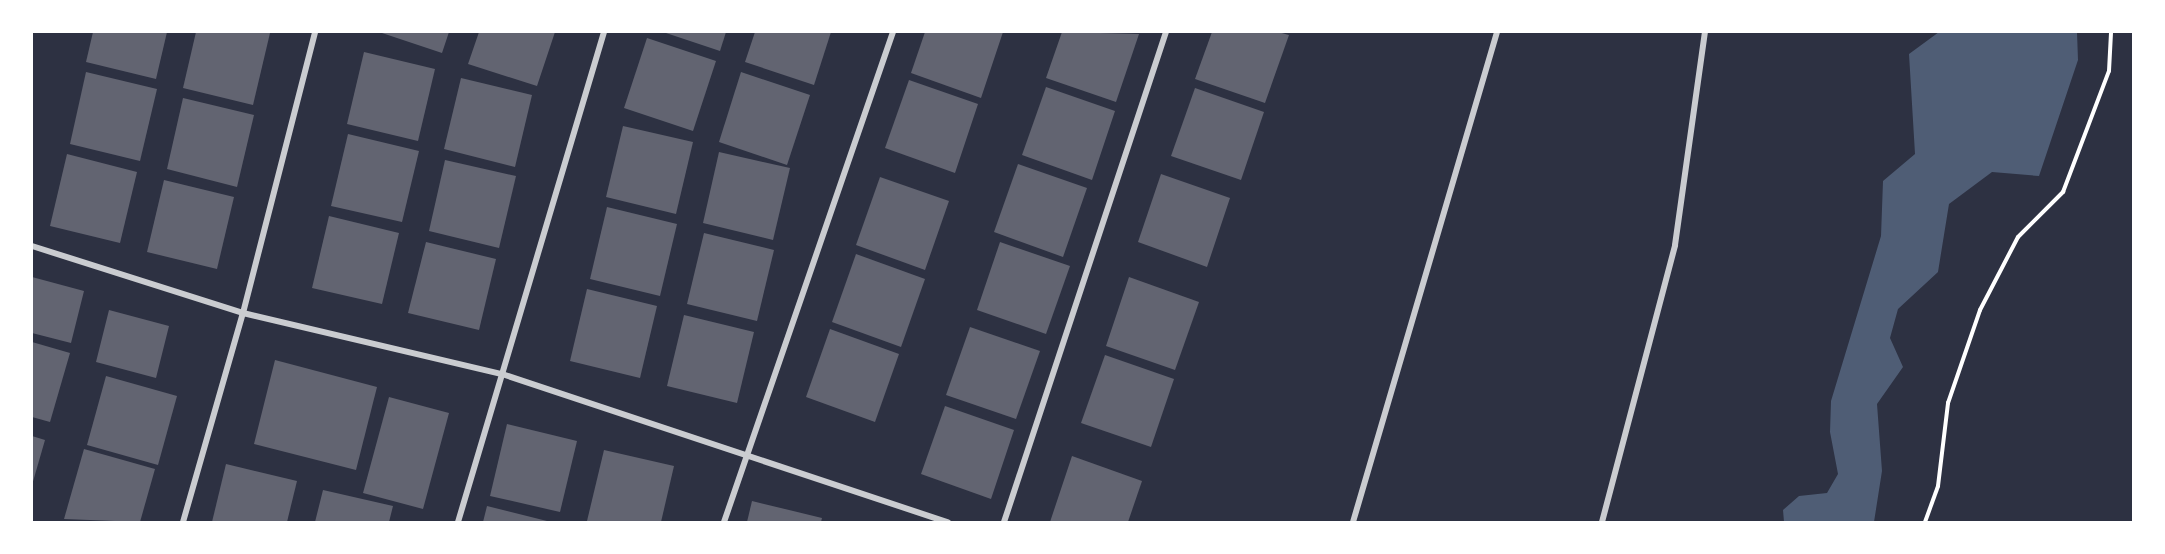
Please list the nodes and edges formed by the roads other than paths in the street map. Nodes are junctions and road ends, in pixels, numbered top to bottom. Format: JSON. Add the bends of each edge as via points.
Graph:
{"nodes":[{"id":1,"x":315,"y":32,"type":"edge"},
{"id":2,"x":604,"y":32,"type":"edge"},
{"id":3,"x":893,"y":32,"type":"edge"},
{"id":4,"x":1166,"y":32,"type":"edge"},
{"id":5,"x":1497,"y":32,"type":"edge"},
{"id":6,"x":1705,"y":32,"type":"edge"},
{"id":7,"x":32,"y":246,"type":"edge"},
{"id":8,"x":243,"y":313,"type":"junction"},
{"id":9,"x":502,"y":374,"type":"junction"},
{"id":10,"x":745,"y":453,"type":"junction"},
{"id":11,"x":183,"y":522,"type":"edge"},
{"id":12,"x":458,"y":522,"type":"edge"},
{"id":13,"x":724,"y":522,"type":"edge"},
{"id":14,"x":948,"y":522,"type":"edge"},
{"id":15,"x":1004,"y":522,"type":"edge"},
{"id":16,"x":1353,"y":522,"type":"edge"},
{"id":17,"x":1602,"y":522,"type":"edge"}],
"edges":[{"from":1,"to":8,"type":"street"},
{"from":2,"to":9,"type":"street"},
{"from":3,"to":10,"type":"street"},
{"from":4,"to":15,"type":"street"},
{"from":5,"to":16,"type":"street"},
{"from":6,"to":17,"type":"street","via":[[1675,245]]},
{"from":7,"to":8,"type":"street"},
{"from":8,"to":9,"type":"street"},
{"from":8,"to":11,"type":"street"},
{"from":9,"to":10,"type":"street"},
{"from":9,"to":12,"type":"street"},
{"from":10,"to":13,"type":"street"},
{"from":10,"to":14,"type":"street"}]}
